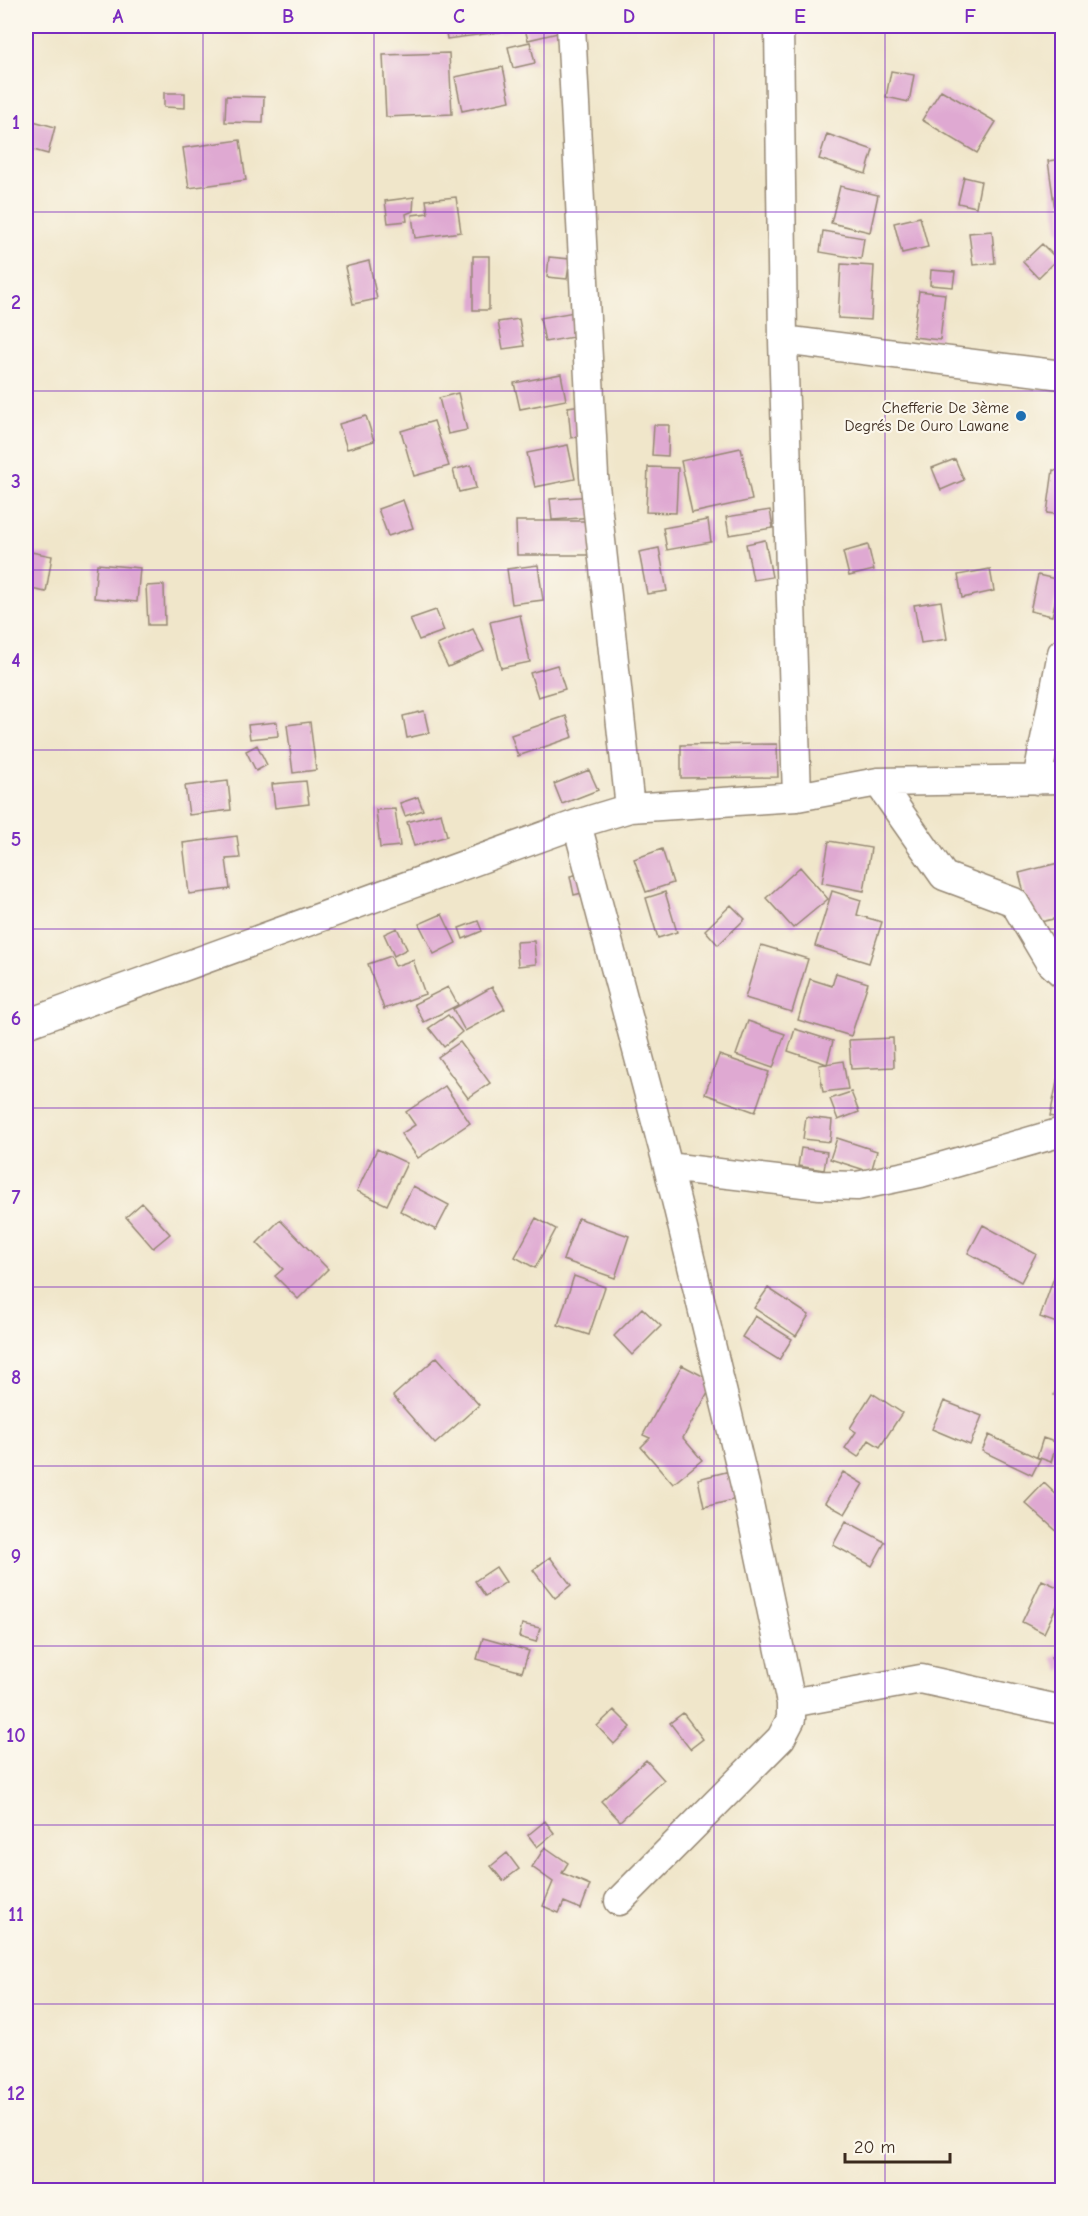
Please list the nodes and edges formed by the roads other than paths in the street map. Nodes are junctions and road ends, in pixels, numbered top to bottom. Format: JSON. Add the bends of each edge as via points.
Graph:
{"nodes":[{"id":1,"x":571,"y":26,"type":"edge"},
{"id":2,"x":779,"y":26,"type":"edge"},
{"id":3,"x":783,"y":340,"type":"junction"},
{"id":4,"x":1062,"y":375,"type":"edge"},
{"id":5,"x":1062,"y":653,"type":"edge"},
{"id":6,"x":1050,"y":779,"type":"edge"},
{"id":7,"x":878,"y":782,"type":"junction"},
{"id":8,"x":796,"y":797,"type":"junction"},
{"id":9,"x":630,"y":808,"type":"junction"},
{"id":10,"x":577,"y":824,"type":"junction"},
{"id":11,"x":1062,"y":973,"type":"edge"},
{"id":12,"x":26,"y":1024,"type":"edge"},
{"id":13,"x":1062,"y":1132,"type":"edge"},
{"id":14,"x":668,"y":1167,"type":"junction"},
{"id":15,"x":791,"y":1703,"type":"junction"},
{"id":16,"x":1062,"y":1710,"type":"edge"},
{"id":17,"x":619,"y":1902,"type":"dead end"}],
"edges":[{"from":1,"to":9,"type":"street","via":[[594,476]]},
{"from":2,"to":3,"type":"street"},
{"from":3,"to":4,"type":"street"},
{"from":3,"to":8,"type":"street"},
{"from":5,"to":6,"type":"street"},
{"from":6,"to":7,"type":"street"},
{"from":7,"to":8,"type":"street"},
{"from":7,"to":11,"type":"street","via":[[944,876],[1014,902],[1049,961]]},
{"from":8,"to":9,"type":"street"},
{"from":9,"to":10,"type":"street"},
{"from":10,"to":12,"type":"street"},
{"from":10,"to":14,"type":"street"},
{"from":13,"to":14,"type":"street","via":[[920,1173],[856,1186]]},
{"from":14,"to":15,"type":"street","via":[[746,1489]]},
{"from":15,"to":16,"type":"street","via":[[921,1678]]},
{"from":15,"to":17,"type":"street","via":[[791,1719],[781,1738]]}]}
